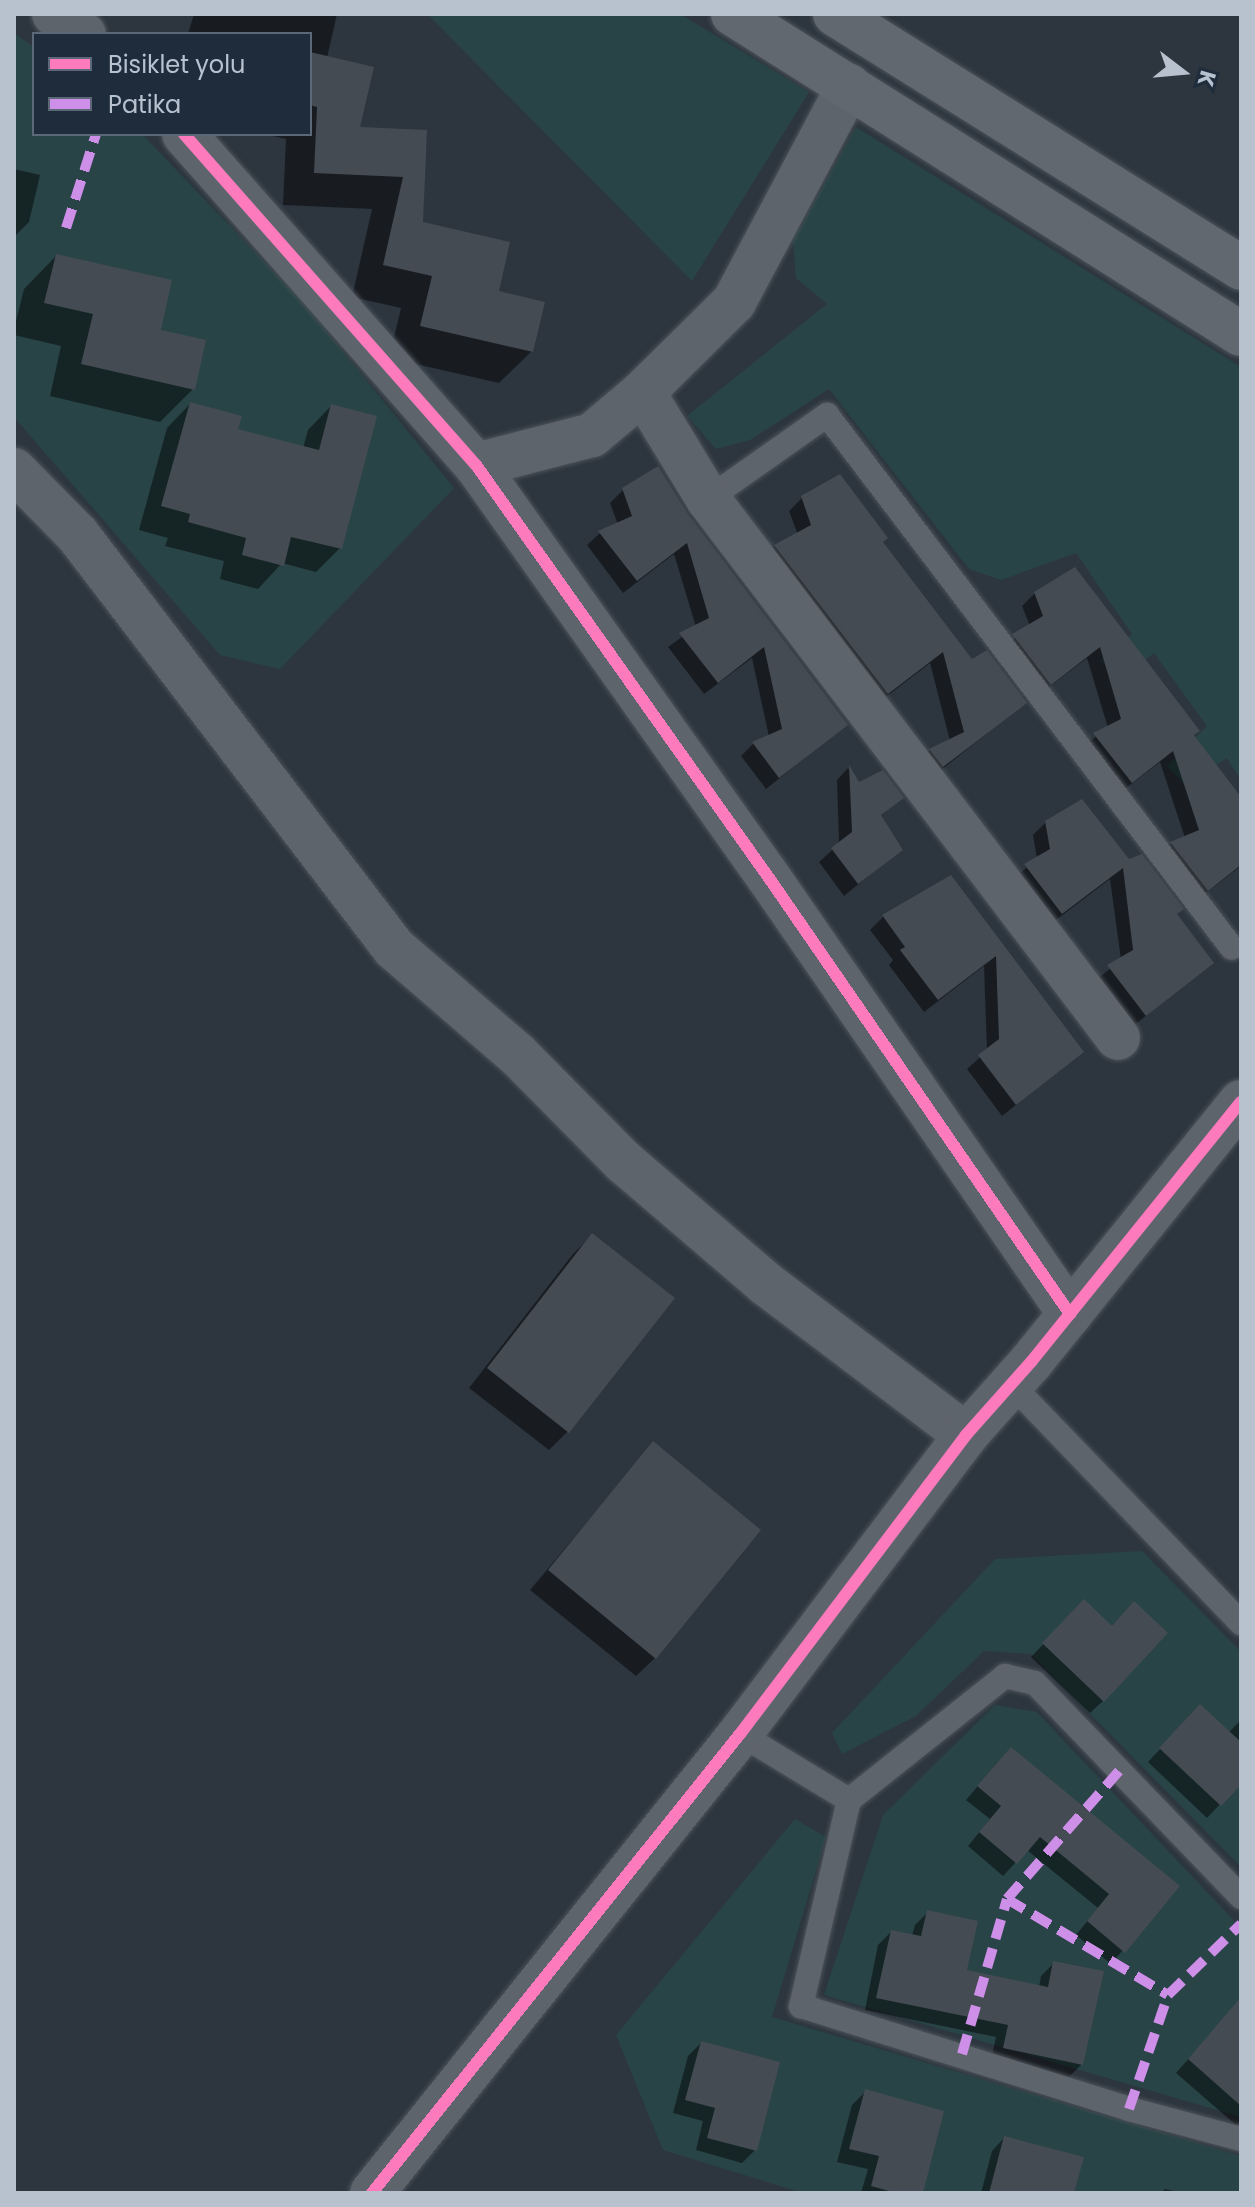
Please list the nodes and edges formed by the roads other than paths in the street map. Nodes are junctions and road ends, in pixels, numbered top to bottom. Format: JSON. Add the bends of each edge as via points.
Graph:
{"nodes":[{"id":1,"x":54,"y":14,"type":"edge"},
{"id":2,"x":733,"y":14,"type":"edge"},
{"id":3,"x":835,"y":14,"type":"edge"},
{"id":4,"x":81,"y":32,"type":"edge"},
{"id":5,"x":849,"y":86,"type":"junction"},
{"id":6,"x":186,"y":136,"type":"edge"},
{"id":7,"x":1241,"y":268,"type":"edge"},
{"id":8,"x":1241,"y":334,"type":"edge"},
{"id":9,"x":643,"y":392,"type":"junction"},
{"id":10,"x":476,"y":465,"type":"junction"},
{"id":11,"x":14,"y":470,"type":"edge"},
{"id":12,"x":708,"y":499,"type":"junction"},
{"id":13,"x":1232,"y":948,"type":"dead end"},
{"id":14,"x":1118,"y":1038,"type":"dead end"},
{"id":15,"x":1241,"y":1102,"type":"edge"},
{"id":16,"x":1070,"y":1314,"type":"junction"},
{"id":17,"x":1011,"y":1384,"type":"junction"},
{"id":18,"x":966,"y":1435,"type":"junction"},
{"id":19,"x":1241,"y":1623,"type":"edge"},
{"id":20,"x":740,"y":1734,"type":"junction"},
{"id":21,"x":849,"y":1800,"type":"junction"},
{"id":22,"x":1241,"y":1897,"type":"edge"},
{"id":23,"x":1241,"y":2139,"type":"edge"},
{"id":24,"x":372,"y":2193,"type":"edge"}],
"edges":[{"from":1,"to":4,"type":"street"},
{"from":2,"to":5,"type":"main road"},
{"from":3,"to":7,"type":"main road"},
{"from":5,"to":8,"type":"main road"},
{"from":5,"to":9,"type":"street","via":[[734,302]]},
{"from":6,"to":10,"type":"street"},
{"from":9,"to":10,"type":"street","via":[[592,435]]},
{"from":9,"to":12,"type":"street"},
{"from":10,"to":16,"type":"street"},
{"from":11,"to":18,"type":"street","via":[[77,534],[394,948],[517,1054],[624,1162],[765,1283]]},
{"from":12,"to":13,"type":"lane","via":[[827,415]]},
{"from":12,"to":14,"type":"street"},
{"from":15,"to":16,"type":"street"},
{"from":16,"to":17,"type":"street"},
{"from":17,"to":18,"type":"street"},
{"from":17,"to":19,"type":"lane"},
{"from":18,"to":20,"type":"street"},
{"from":20,"to":21,"type":"lane"},
{"from":20,"to":24,"type":"street"},
{"from":21,"to":22,"type":"lane","via":[[1005,1676],[1035,1683]]},
{"from":21,"to":23,"type":"lane","via":[[801,2006]]}]}
